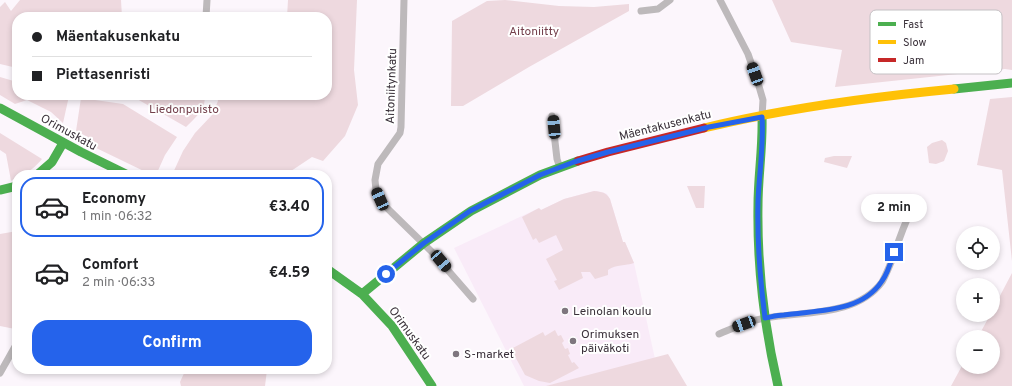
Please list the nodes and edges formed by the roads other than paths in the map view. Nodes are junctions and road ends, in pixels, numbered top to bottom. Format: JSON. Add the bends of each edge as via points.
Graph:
{"nodes":[{"id":1,"x":207,"y":0,"type":"edge"},
{"id":2,"x":404,"y":0,"type":"edge"},
{"id":3,"x":670,"y":0,"type":"edge"},
{"id":4,"x":720,"y":0,"type":"edge"},
{"id":5,"x":641,"y":11,"type":"dead end"},
{"id":6,"x":206,"y":12,"type":"edge"},
{"id":7,"x":1012,"y":83,"type":"edge"},
{"id":8,"x":0,"y":108,"type":"edge"},
{"id":9,"x":552,"y":116,"type":"dead end"},
{"id":10,"x":762,"y":117,"type":"junction"},
{"id":11,"x":63,"y":143,"type":"junction"},
{"id":12,"x":560,"y":168,"type":"junction"},
{"id":13,"x":43,"y":170,"type":"edge"},
{"id":14,"x":117,"y":170,"type":"edge"},
{"id":15,"x":12,"y":187,"type":"edge"},
{"id":16,"x":0,"y":190,"type":"edge"},
{"id":17,"x":912,"y":208,"type":"dead end"},
{"id":18,"x":424,"y":243,"type":"junction"},
{"id":19,"x":332,"y":273,"type":"edge"},
{"id":20,"x":362,"y":294,"type":"junction"},
{"id":21,"x":473,"y":299,"type":"dead end"},
{"id":22,"x":765,"y":318,"type":"junction"},
{"id":23,"x":720,"y":334,"type":"dead end"},
{"id":24,"x":12,"y":352,"type":"edge"},
{"id":25,"x":0,"y":373,"type":"edge"},
{"id":26,"x":432,"y":386,"type":"edge"},
{"id":27,"x":778,"y":386,"type":"edge"}],
"edges":[{"from":1,"to":6,"type":"street"},
{"from":2,"to":18,"type":"street","name":"Aitoniitynkatu","via":[[401,127],[400,133],[378,164],[375,180],[376,190],[384,205]]},
{"from":3,"to":5,"type":"street","via":[[658,8]]},
{"from":4,"to":10,"type":"street","via":[[748,54],[757,79],[762,100]]},
{"from":7,"to":10,"type":"main road","name":"Mäentakusenkatu","via":[[883,96]]},
{"from":8,"to":11,"type":"main road","name":"Orimuskatu"},
{"from":9,"to":12,"type":"street"},
{"from":10,"to":12,"type":"main road","name":"Mäentakusenkatu","via":[[608,152]]},
{"from":10,"to":22,"type":"main road","via":[[758,223]]},
{"from":11,"to":13,"type":"main road","via":[[52,162]]},
{"from":11,"to":14,"type":"main road","name":"Orimuskatu"},
{"from":12,"to":18,"type":"main road","name":"Mäentakusenkatu","via":[[540,175],[481,205]]},
{"from":15,"to":16,"type":"main road"},
{"from":17,"to":22,"type":"street","via":[[883,281],[872,293],[853,304],[838,308]]},
{"from":18,"to":20,"type":"main road","name":"Mäentakusenkatu"},
{"from":18,"to":21,"type":"street","name":"Aitoniitynkatu"},
{"from":19,"to":20,"type":"main road","name":"Orimuskatu"},
{"from":20,"to":26,"type":"main road","name":"Orimuskatu","via":[[392,326]]},
{"from":22,"to":23,"type":"street"},
{"from":22,"to":27,"type":"main road"},
{"from":24,"to":25,"type":"street"}]}
